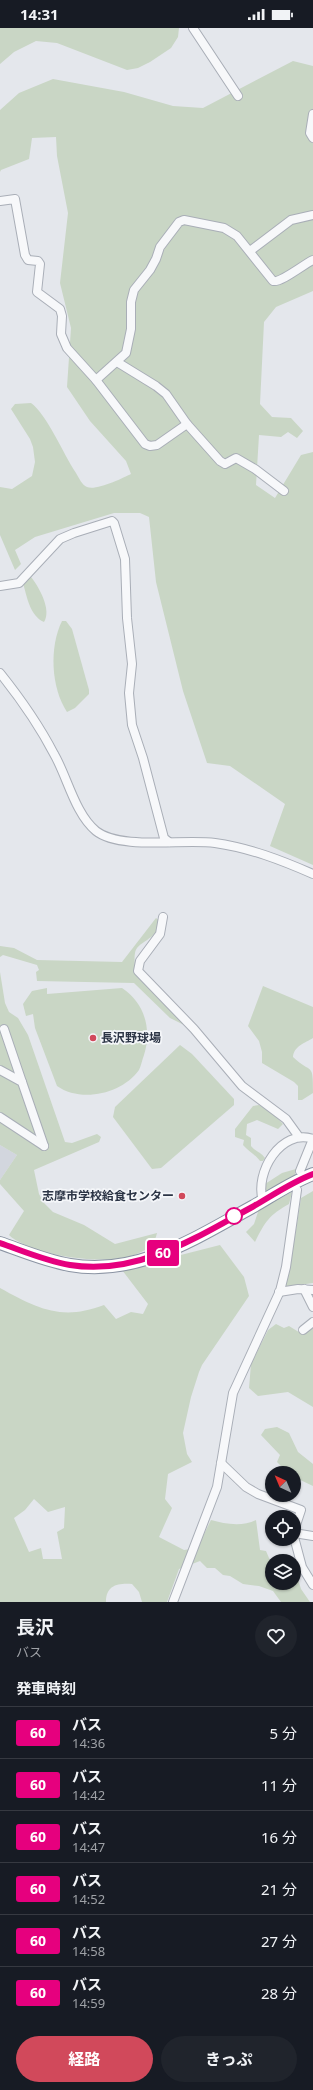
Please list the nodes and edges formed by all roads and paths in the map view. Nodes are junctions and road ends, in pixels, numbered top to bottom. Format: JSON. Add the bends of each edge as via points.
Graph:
{"nodes":[{"id":1,"x":193,"y":28,"type":"edge"},
{"id":2,"x":238,"y":96,"type":"dead end"},
{"id":3,"x":313,"y":114,"type":"edge"},
{"id":4,"x":313,"y":138,"type":"edge"},
{"id":5,"x":0,"y":201,"type":"edge"},
{"id":6,"x":313,"y":215,"type":"edge"},
{"id":7,"x":250,"y":251,"type":"junction"},
{"id":8,"x":313,"y":260,"type":"edge"},
{"id":9,"x":117,"y":362,"type":"junction"},
{"id":10,"x":96,"y":380,"type":"junction"},
{"id":11,"x":186,"y":424,"type":"junction"},
{"id":12,"x":284,"y":491,"type":"dead end"},
{"id":13,"x":0,"y":586,"type":"edge"},
{"id":14,"x":0,"y":673,"type":"edge"},
{"id":15,"x":169,"y":842,"type":"junction"},
{"id":16,"x":313,"y":874,"type":"edge"},
{"id":17,"x":163,"y":917,"type":"dead end"},
{"id":18,"x":4,"y":1029,"type":"dead end"},
{"id":19,"x":0,"y":1070,"type":"edge"},
{"id":20,"x":22,"y":1082,"type":"junction"},
{"id":21,"x":0,"y":1117,"type":"edge"},
{"id":22,"x":299,"y":1137,"type":"junction"},
{"id":23,"x":313,"y":1139,"type":"edge"},
{"id":24,"x":300,"y":1171,"type":"dead end"},
{"id":25,"x":313,"y":1174,"type":"edge"},
{"id":26,"x":297,"y":1190,"type":"dead end"},
{"id":27,"x":263,"y":1201,"type":"junction"},
{"id":28,"x":0,"y":1243,"type":"edge"},
{"id":29,"x":304,"y":1289,"type":"junction"},
{"id":30,"x":313,"y":1290,"type":"edge"},
{"id":31,"x":279,"y":1292,"type":"junction"},
{"id":32,"x":313,"y":1307,"type":"edge"},
{"id":33,"x":313,"y":1322,"type":"edge"},
{"id":34,"x":303,"y":1330,"type":"dead end"},
{"id":35,"x":221,"y":1463,"type":"junction"},
{"id":36,"x":300,"y":1510,"type":"edge"},
{"id":37,"x":301,"y":1533,"type":"edge"},
{"id":38,"x":313,"y":1536,"type":"edge"},
{"id":39,"x":296,"y":1546,"type":"edge"},
{"id":40,"x":313,"y":1585,"type":"edge"},
{"id":41,"x":173,"y":1602,"type":"edge"}],
"edges":[{"from":1,"to":2,"type":"street"},
{"from":3,"to":4,"type":"street","via":[[310,133]]},
{"from":5,"to":10,"type":"street","via":[[15,199],[25,255],[28,260],[38,261],[40,264],[37,292],[60,309],[63,340],[74,357]]},
{"from":6,"to":7,"type":"street","via":[[291,220]]},
{"from":7,"to":8,"type":"street","via":[[267,274],[277,282]]},
{"from":7,"to":9,"type":"street","via":[[237,236],[224,228],[184,220],[179,222],[160,248],[150,270],[134,290],[128,345],[126,353]]},
{"from":9,"to":10,"type":"street"},
{"from":9,"to":11,"type":"street","via":[[166,394]]},
{"from":10,"to":11,"type":"street","via":[[145,444],[157,445]]},
{"from":11,"to":12,"type":"street","via":[[224,464],[236,458]]},
{"from":13,"to":15,"type":"street","via":[[19,583],[60,539],[102,523],[114,523],[125,558],[132,664],[129,693],[132,725],[164,838]]},
{"from":14,"to":15,"type":"street","via":[[55,754],[86,821],[113,840]]},
{"from":15,"to":16,"type":"street","via":[[213,843],[244,848],[266,854]]},
{"from":17,"to":22,"type":"street","via":[[160,934],[140,961],[138,971],[194,1029],[242,1086],[286,1119]]},
{"from":18,"to":20,"type":"street"},
{"from":19,"to":20,"type":"street"},
{"from":20,"to":21,"type":"street","via":[[44,1146]]},
{"from":22,"to":23,"type":"street"},
{"from":22,"to":27,"type":"street","via":[[285,1143],[272,1155],[260,1185]]},
{"from":23,"to":24,"type":"street"},
{"from":25,"to":27,"type":"highway"},
{"from":26,"to":31,"type":"street","via":[[286,1267]]},
{"from":27,"to":28,"type":"highway","via":[[175,1248],[121,1266],[70,1265],[50,1261]]},
{"from":29,"to":30,"type":"street"},
{"from":29,"to":31,"type":"street"},
{"from":29,"to":32,"type":"street"},
{"from":31,"to":35,"type":"street","via":[[233,1393]]},
{"from":33,"to":34,"type":"street"},
{"from":35,"to":36,"type":"street","via":[[246,1487]]},
{"from":35,"to":41,"type":"street","via":[[211,1504]]},
{"from":37,"to":38,"type":"street"},
{"from":39,"to":40,"type":"street","via":[[302,1567]]}]}
